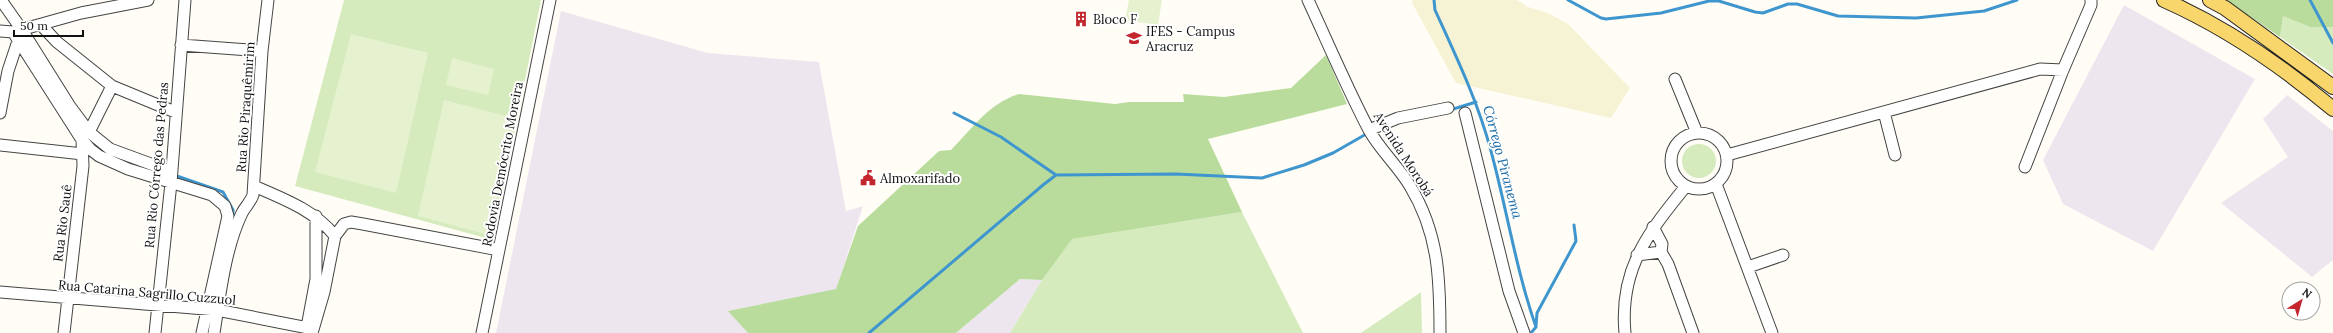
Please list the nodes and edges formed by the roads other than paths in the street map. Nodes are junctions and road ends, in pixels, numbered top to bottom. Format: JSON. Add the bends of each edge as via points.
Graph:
{"nodes":[{"id":1,"x":1,"y":0,"type":"edge"},
{"id":2,"x":148,"y":0,"type":"edge"},
{"id":3,"x":185,"y":0,"type":"edge"},
{"id":4,"x":268,"y":0,"type":"edge"},
{"id":5,"x":550,"y":0,"type":"edge"},
{"id":6,"x":1308,"y":0,"type":"edge"},
{"id":7,"x":2164,"y":0,"type":"edge"},
{"id":8,"x":2210,"y":0,"type":"edge"},
{"id":9,"x":2094,"y":2,"type":"edge"},
{"id":10,"x":9,"y":5,"type":"edge"},
{"id":11,"x":40,"y":25,"type":"junction"},
{"id":12,"x":0,"y":31,"type":"edge"},
{"id":13,"x":18,"y":35,"type":"junction"},
{"id":14,"x":181,"y":45,"type":"junction"},
{"id":15,"x":262,"y":51,"type":"junction"},
{"id":16,"x":2063,"y":70,"type":"junction"},
{"id":17,"x":1675,"y":79,"type":"dead end"},
{"id":18,"x":112,"y":86,"type":"junction"},
{"id":19,"x":2333,"y":87,"type":"edge"},
{"id":20,"x":1448,"y":108,"type":"dead end"},
{"id":21,"x":2333,"y":109,"type":"edge"},
{"id":22,"x":175,"y":112,"type":"junction"},
{"id":23,"x":1884,"y":112,"type":"junction"},
{"id":24,"x":0,"y":113,"type":"edge"},
{"id":25,"x":1465,"y":113,"type":"dead end"},
{"id":26,"x":1369,"y":130,"type":"junction"},
{"id":27,"x":89,"y":132,"type":"junction"},
{"id":28,"x":1697,"y":133,"type":"junction"},
{"id":29,"x":82,"y":140,"type":"junction"},
{"id":30,"x":0,"y":145,"type":"edge"},
{"id":31,"x":83,"y":154,"type":"junction"},
{"id":32,"x":1895,"y":155,"type":"dead end"},
{"id":33,"x":1727,"y":156,"type":"junction"},
{"id":34,"x":2025,"y":167,"type":"dead end"},
{"id":35,"x":170,"y":171,"type":"junction"},
{"id":36,"x":171,"y":183,"type":"junction"},
{"id":37,"x":1716,"y":184,"type":"junction"},
{"id":38,"x":254,"y":186,"type":"junction"},
{"id":39,"x":1686,"y":186,"type":"junction"},
{"id":40,"x":316,"y":216,"type":"junction"},
{"id":41,"x":1653,"y":228,"type":"junction"},
{"id":42,"x":335,"y":236,"type":"junction"},
{"id":43,"x":499,"y":250,"type":"junction"},
{"id":44,"x":1661,"y":252,"type":"junction"},
{"id":45,"x":1637,"y":255,"type":"junction"},
{"id":46,"x":1783,"y":256,"type":"dead end"},
{"id":47,"x":1748,"y":267,"type":"junction"},
{"id":48,"x":0,"y":292,"type":"edge"},
{"id":49,"x":67,"y":299,"type":"junction"},
{"id":50,"x":157,"y":306,"type":"junction"},
{"id":51,"x":206,"y":309,"type":"junction"},
{"id":52,"x":217,"y":310,"type":"junction"},
{"id":53,"x":311,"y":330,"type":"edge"},
{"id":54,"x":64,"y":333,"type":"edge"},
{"id":55,"x":155,"y":333,"type":"edge"},
{"id":56,"x":202,"y":333,"type":"edge"},
{"id":57,"x":214,"y":333,"type":"edge"},
{"id":58,"x":482,"y":333,"type":"edge"},
{"id":59,"x":1440,"y":333,"type":"edge"},
{"id":60,"x":1524,"y":333,"type":"edge"},
{"id":61,"x":1625,"y":333,"type":"edge"},
{"id":62,"x":1693,"y":333,"type":"edge"},
{"id":63,"x":1772,"y":333,"type":"edge"}],
"edges":[{"from":1,"to":10,"type":"street"},
{"from":2,"to":11,"type":"street","via":[[81,13]]},
{"from":3,"to":14,"type":"street","name":"Rua Rio Córrego das Pedras"},
{"from":4,"to":15,"type":"street","name":"Rua Rio Piraquêmirim"},
{"from":5,"to":43,"type":"street","name":"Rodovia Demócrito Moreira"},
{"from":6,"to":26,"type":"street","name":"Avenida Morobá"},
{"from":7,"to":21,"type":"main road","via":[[2193,13],[2256,52]]},
{"from":8,"to":19,"type":"main road","via":[[2225,8]]},
{"from":9,"to":16,"type":"street"},
{"from":10,"to":13,"type":"street"},
{"from":11,"to":13,"type":"street"},
{"from":11,"to":18,"type":"street"},
{"from":12,"to":13,"type":"street"},
{"from":13,"to":24,"type":"street"},
{"from":13,"to":27,"type":"street"},
{"from":13,"to":29,"type":"street"},
{"from":14,"to":15,"type":"street"},
{"from":14,"to":22,"type":"street","name":"Rua Rio Córrego das Pedras"},
{"from":15,"to":38,"type":"street","name":"Rua Rio Piraquêmirim"},
{"from":16,"to":23,"type":"street","via":[[2040,69]]},
{"from":16,"to":34,"type":"street"},
{"from":17,"to":28,"type":"street"},
{"from":18,"to":22,"type":"street"},
{"from":18,"to":27,"type":"street"},
{"from":20,"to":26,"type":"street","via":[[1398,118]]},
{"from":22,"to":35,"type":"street","name":"Rua Rio Córrego das Pedras"},
{"from":23,"to":32,"type":"street"},
{"from":23,"to":33,"type":"street"},
{"from":25,"to":60,"type":"street","via":[[1509,291]]},
{"from":26,"to":59,"type":"street","name":"Avenida Morobá","via":[[1410,185],[1434,239],[1440,285]]},
{"from":27,"to":35,"type":"street","via":[[110,149]]},
{"from":28,"to":33,"type":"street","via":[[1705,134],[1719,142]]},
{"from":28,"to":39,"type":"street","via":[[1682,139],[1672,155],[1675,175]]},
{"from":29,"to":31,"type":"street","name":"Rua Rio Sauê"},
{"from":29,"to":36,"type":"street","via":[[99,156]]},
{"from":30,"to":31,"type":"street"},
{"from":31,"to":49,"type":"street","name":"Rua Rio Sauê"},
{"from":33,"to":37,"type":"street","via":[[1726,171]]},
{"from":35,"to":36,"type":"street","name":"Rua Rio Córrego das Pedras"},
{"from":36,"to":50,"type":"street","name":"Rua Rio Córrego das Pedras"},
{"from":36,"to":51,"type":"street","via":[[212,195],[225,206],[228,216]]},
{"from":37,"to":39,"type":"street","via":[[1702,189]]},
{"from":37,"to":47,"type":"street"},
{"from":38,"to":40,"type":"street","via":[[294,203]]},
{"from":38,"to":52,"type":"street","name":"Rua Rio Piraquêmirim","via":[[250,204],[242,212],[233,239]]},
{"from":39,"to":41,"type":"street"},
{"from":40,"to":42,"type":"street"},
{"from":40,"to":53,"type":"street","via":[[316,280]]},
{"from":41,"to":44,"type":"street","via":[[1662,244]]},
{"from":41,"to":45,"type":"street"},
{"from":42,"to":43,"type":"street","via":[[344,224],[351,222]]},
{"from":42,"to":53,"type":"street","via":[[324,292]]},
{"from":43,"to":58,"type":"street","name":"Rodovia Demócrito Moreira"},
{"from":44,"to":45,"type":"street"},
{"from":44,"to":62,"type":"street","via":[[1668,264]]},
{"from":45,"to":61,"type":"street","via":[[1626,292]]},
{"from":46,"to":47,"type":"street"},
{"from":47,"to":63,"type":"street"},
{"from":48,"to":49,"type":"street","name":"Rua Catarina Sagrillo Cuzzuol"},
{"from":49,"to":50,"type":"street","name":"Rua Catarina Sagrillo Cuzzuol"},
{"from":49,"to":54,"type":"street","name":"Rua Rio Sauê"},
{"from":50,"to":51,"type":"street","name":"Rua Catarina Sagrillo Cuzzuol"},
{"from":50,"to":55,"type":"street","name":"Rua Rio Córrego das Pedras"},
{"from":51,"to":52,"type":"street","name":"Rua Catarina Sagrillo Cuzzuol"},
{"from":51,"to":56,"type":"street"},
{"from":52,"to":53,"type":"street","name":"Rua Catarina Sagrillo Cuzzuol"},
{"from":52,"to":57,"type":"street","name":"Rua Rio Piraquêmirim"}]}
